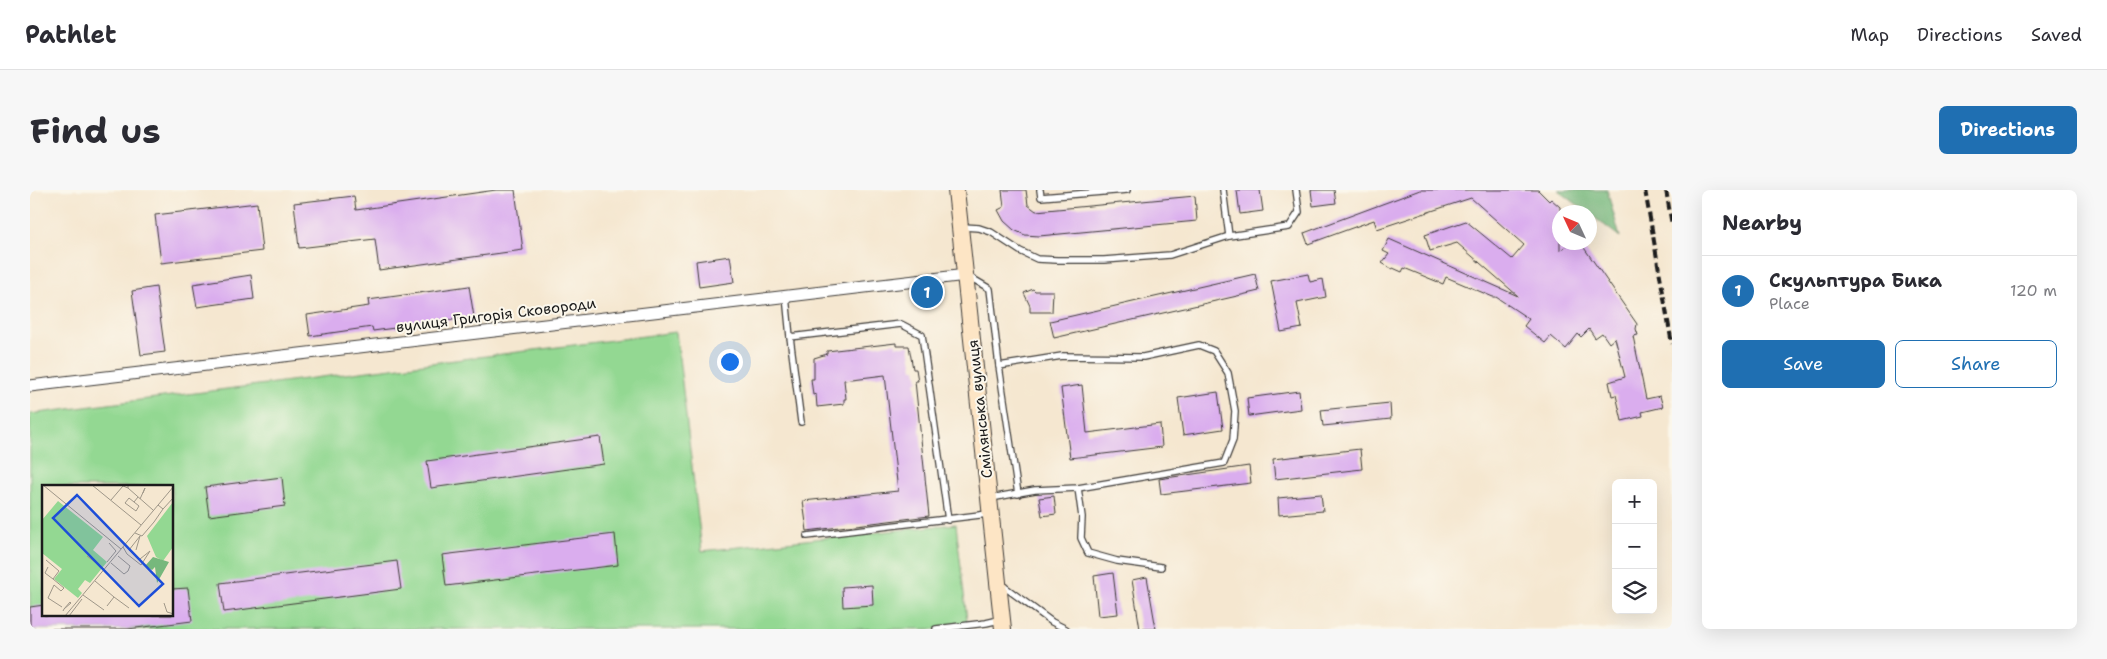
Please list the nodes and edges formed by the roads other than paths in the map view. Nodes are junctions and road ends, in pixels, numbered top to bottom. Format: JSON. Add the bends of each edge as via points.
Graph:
{"nodes":[{"id":1,"x":956,"y":190,"type":"edge"},
{"id":2,"x":1040,"y":190,"type":"edge"},
{"id":3,"x":1127,"y":190,"type":"edge"},
{"id":4,"x":1223,"y":190,"type":"edge"},
{"id":5,"x":1296,"y":190,"type":"edge"},
{"id":6,"x":960,"y":227,"type":"junction"},
{"id":7,"x":1228,"y":236,"type":"junction"},
{"id":8,"x":966,"y":275,"type":"junction"},
{"id":9,"x":786,"y":296,"type":"junction"},
{"id":10,"x":790,"y":337,"type":"junction"},
{"id":11,"x":999,"y":366,"type":"junction"},
{"id":12,"x":30,"y":386,"type":"edge"},
{"id":13,"x":801,"y":422,"type":"dead end"},
{"id":14,"x":1078,"y":488,"type":"junction"},
{"id":15,"x":1018,"y":494,"type":"junction"},
{"id":16,"x":990,"y":506,"type":"junction"},
{"id":17,"x":948,"y":520,"type":"junction"},
{"id":18,"x":807,"y":536,"type":"dead end"},
{"id":19,"x":1161,"y":567,"type":"dead end"},
{"id":20,"x":998,"y":583,"type":"junction"},
{"id":21,"x":1002,"y":624,"type":"edge"},
{"id":22,"x":936,"y":629,"type":"edge"},
{"id":23,"x":1066,"y":629,"type":"edge"}],
"edges":[{"from":1,"to":6,"type":"main road","name":"Смілянська вулиця"},
{"from":2,"to":3,"type":"lane","via":[[1041,197]]},
{"from":4,"to":7,"type":"lane"},
{"from":5,"to":7,"type":"lane","via":[[1299,212],[1288,227]]},
{"from":6,"to":7,"type":"lane","via":[[991,232],[1037,259],[1057,260],[1170,254]]},
{"from":6,"to":8,"type":"main road","name":"Смілянська вулиця"},
{"from":8,"to":9,"type":"street","name":"вулиця Григорія Сковороди"},
{"from":8,"to":11,"type":"lane","via":[[990,289]]},
{"from":8,"to":16,"type":"main road","name":"Смілянська вулиця"},
{"from":9,"to":10,"type":"lane"},
{"from":9,"to":12,"type":"street","name":"вулиця Григорія Сковороди"},
{"from":10,"to":13,"type":"lane"},
{"from":10,"to":17,"type":"lane","via":[[901,324],[922,335]]},
{"from":11,"to":14,"type":"lane","via":[[1062,356],[1143,357],[1199,345],[1214,351],[1228,373],[1235,411],[1233,440],[1224,463]]},
{"from":11,"to":15,"type":"lane"},
{"from":14,"to":15,"type":"lane"},
{"from":14,"to":19,"type":"lane","via":[[1081,538],[1088,553]]},
{"from":15,"to":16,"type":"lane"},
{"from":16,"to":17,"type":"lane"},
{"from":16,"to":20,"type":"main road","name":"Смілянська вулиця"},
{"from":17,"to":18,"type":"lane"},
{"from":20,"to":21,"type":"main road","name":"Смілянська вулиця"},
{"from":20,"to":23,"type":"lane"},
{"from":21,"to":22,"type":"lane"}]}
